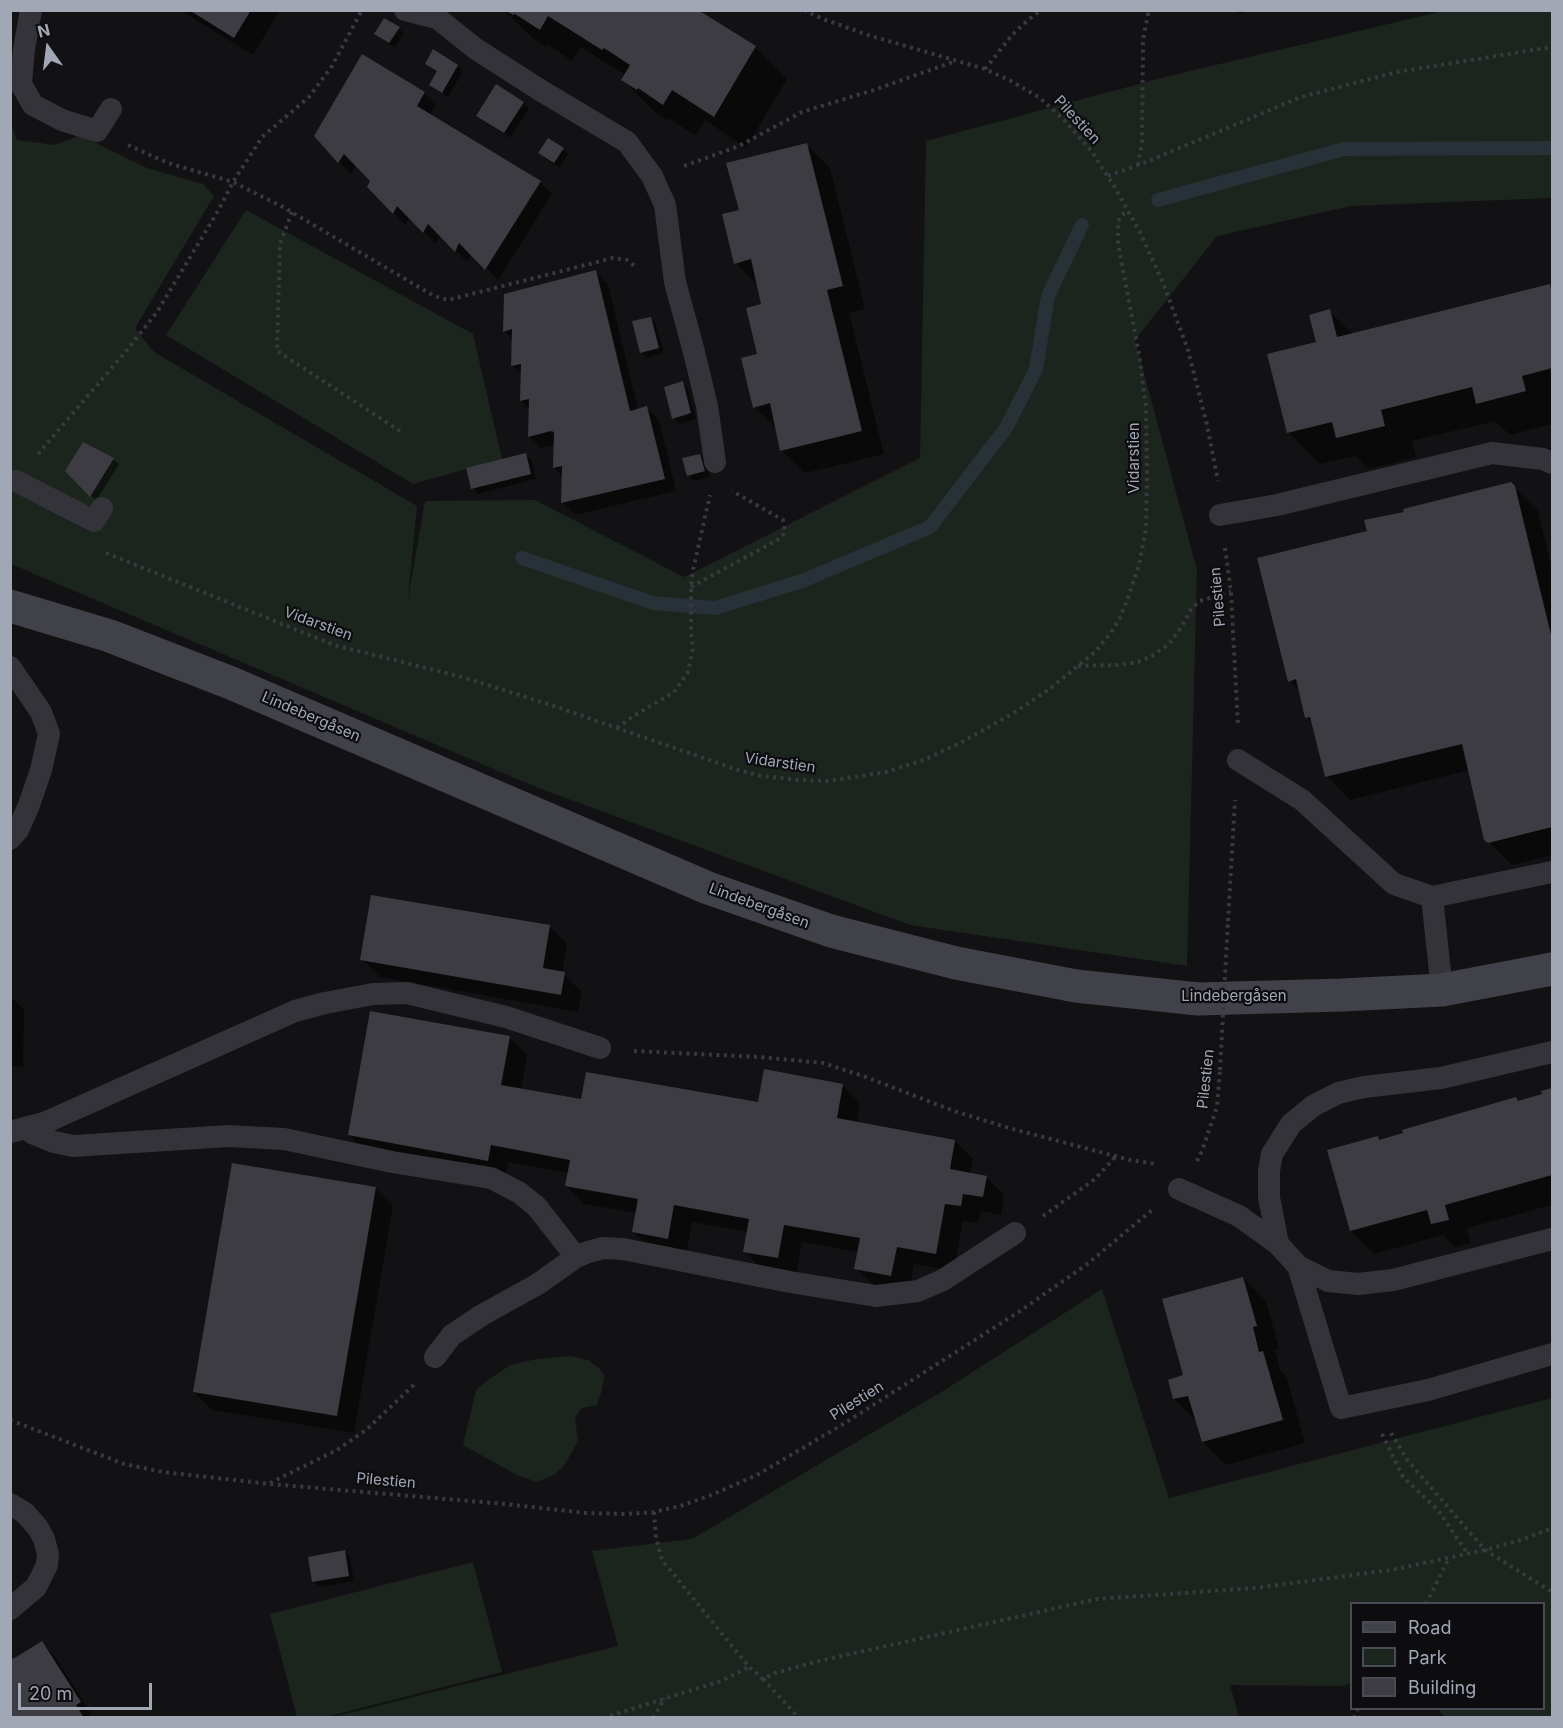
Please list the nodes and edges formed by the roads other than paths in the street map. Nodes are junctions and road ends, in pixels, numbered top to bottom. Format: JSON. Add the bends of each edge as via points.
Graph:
{"nodes":[{"id":1,"x":32,"y":10,"type":"edge"},
{"id":2,"x":405,"y":10,"type":"edge"},
{"id":3,"x":435,"y":14,"type":"edge"},
{"id":4,"x":111,"y":109,"type":"dead end"},
{"id":5,"x":1552,"y":463,"type":"edge"},
{"id":6,"x":714,"y":469,"type":"road end"},
{"id":7,"x":16,"y":481,"type":"road end"},
{"id":8,"x":102,"y":508,"type":"dead end"},
{"id":9,"x":1220,"y":514,"type":"road end"},
{"id":10,"x":10,"y":606,"type":"edge"},
{"id":11,"x":10,"y":667,"type":"edge"},
{"id":12,"x":1238,"y":760,"type":"road end"},
{"id":13,"x":10,"y":839,"type":"edge"},
{"id":14,"x":1552,"y":872,"type":"edge"},
{"id":15,"x":1432,"y":897,"type":"junction"},
{"id":16,"x":1552,"y":969,"type":"edge"},
{"id":17,"x":1442,"y":990,"type":"junction"},
{"id":18,"x":600,"y":1048,"type":"road end"},
{"id":19,"x":1552,"y":1052,"type":"edge"},
{"id":20,"x":19,"y":1129,"type":"edge"},
{"id":21,"x":1179,"y":1189,"type":"road end"},
{"id":22,"x":1015,"y":1233,"type":"road end"},
{"id":23,"x":1552,"y":1239,"type":"edge"},
{"id":24,"x":1278,"y":1244,"type":"junction"},
{"id":25,"x":576,"y":1257,"type":"junction"},
{"id":26,"x":1298,"y":1266,"type":"junction"},
{"id":27,"x":1552,"y":1354,"type":"edge"},
{"id":28,"x":435,"y":1357,"type":"road end"},
{"id":29,"x":10,"y":1504,"type":"edge"},
{"id":30,"x":10,"y":1609,"type":"edge"}],
"edges":[{"from":1,"to":4,"type":"lane","via":[[21,84],[33,105],[97,131]]},
{"from":2,"to":3,"type":"lane"},
{"from":3,"to":6,"type":"lane","via":[[476,49],[627,142],[652,176],[665,205],[675,282],[707,406]]},
{"from":5,"to":9,"type":"lane","via":[[1492,453],[1277,505]]},
{"from":7,"to":8,"type":"lane","via":[[94,521]]},
{"from":10,"to":17,"type":"street","name":"Lindebergåsen","via":[[110,636],[231,683],[708,888],[831,931],[956,963],[1076,986],[1198,999]]},
{"from":11,"to":13,"type":"lane","via":[[41,712],[49,734],[29,805]]},
{"from":12,"to":15,"type":"lane","via":[[1302,800],[1394,884]]},
{"from":14,"to":15,"type":"lane"},
{"from":15,"to":17,"type":"lane"},
{"from":16,"to":17,"type":"street","name":"Lindebergåsen"},
{"from":18,"to":20,"type":"lane","via":[[506,1017],[407,993],[373,994],[295,1011],[44,1123]]},
{"from":19,"to":24,"type":"lane","via":[[1441,1078],[1364,1087],[1338,1093],[1313,1106],[1291,1124],[1272,1154],[1269,1197]]},
{"from":20,"to":25,"type":"lane","via":[[73,1146],[229,1136],[284,1139],[491,1178],[537,1207]]},
{"from":21,"to":24,"type":"lane","via":[[1239,1216]]},
{"from":22,"to":25,"type":"lane","via":[[944,1280],[918,1291],[876,1296],[623,1249],[603,1248]]},
{"from":23,"to":26,"type":"lane","via":[[1393,1280],[1358,1284],[1328,1281]]},
{"from":24,"to":26,"type":"lane"},
{"from":25,"to":28,"type":"lane","via":[[452,1335]]},
{"from":26,"to":27,"type":"lane","via":[[1341,1408],[1428,1390]]},
{"from":29,"to":30,"type":"lane","via":[[38,1528],[48,1554],[36,1587]]}]}
